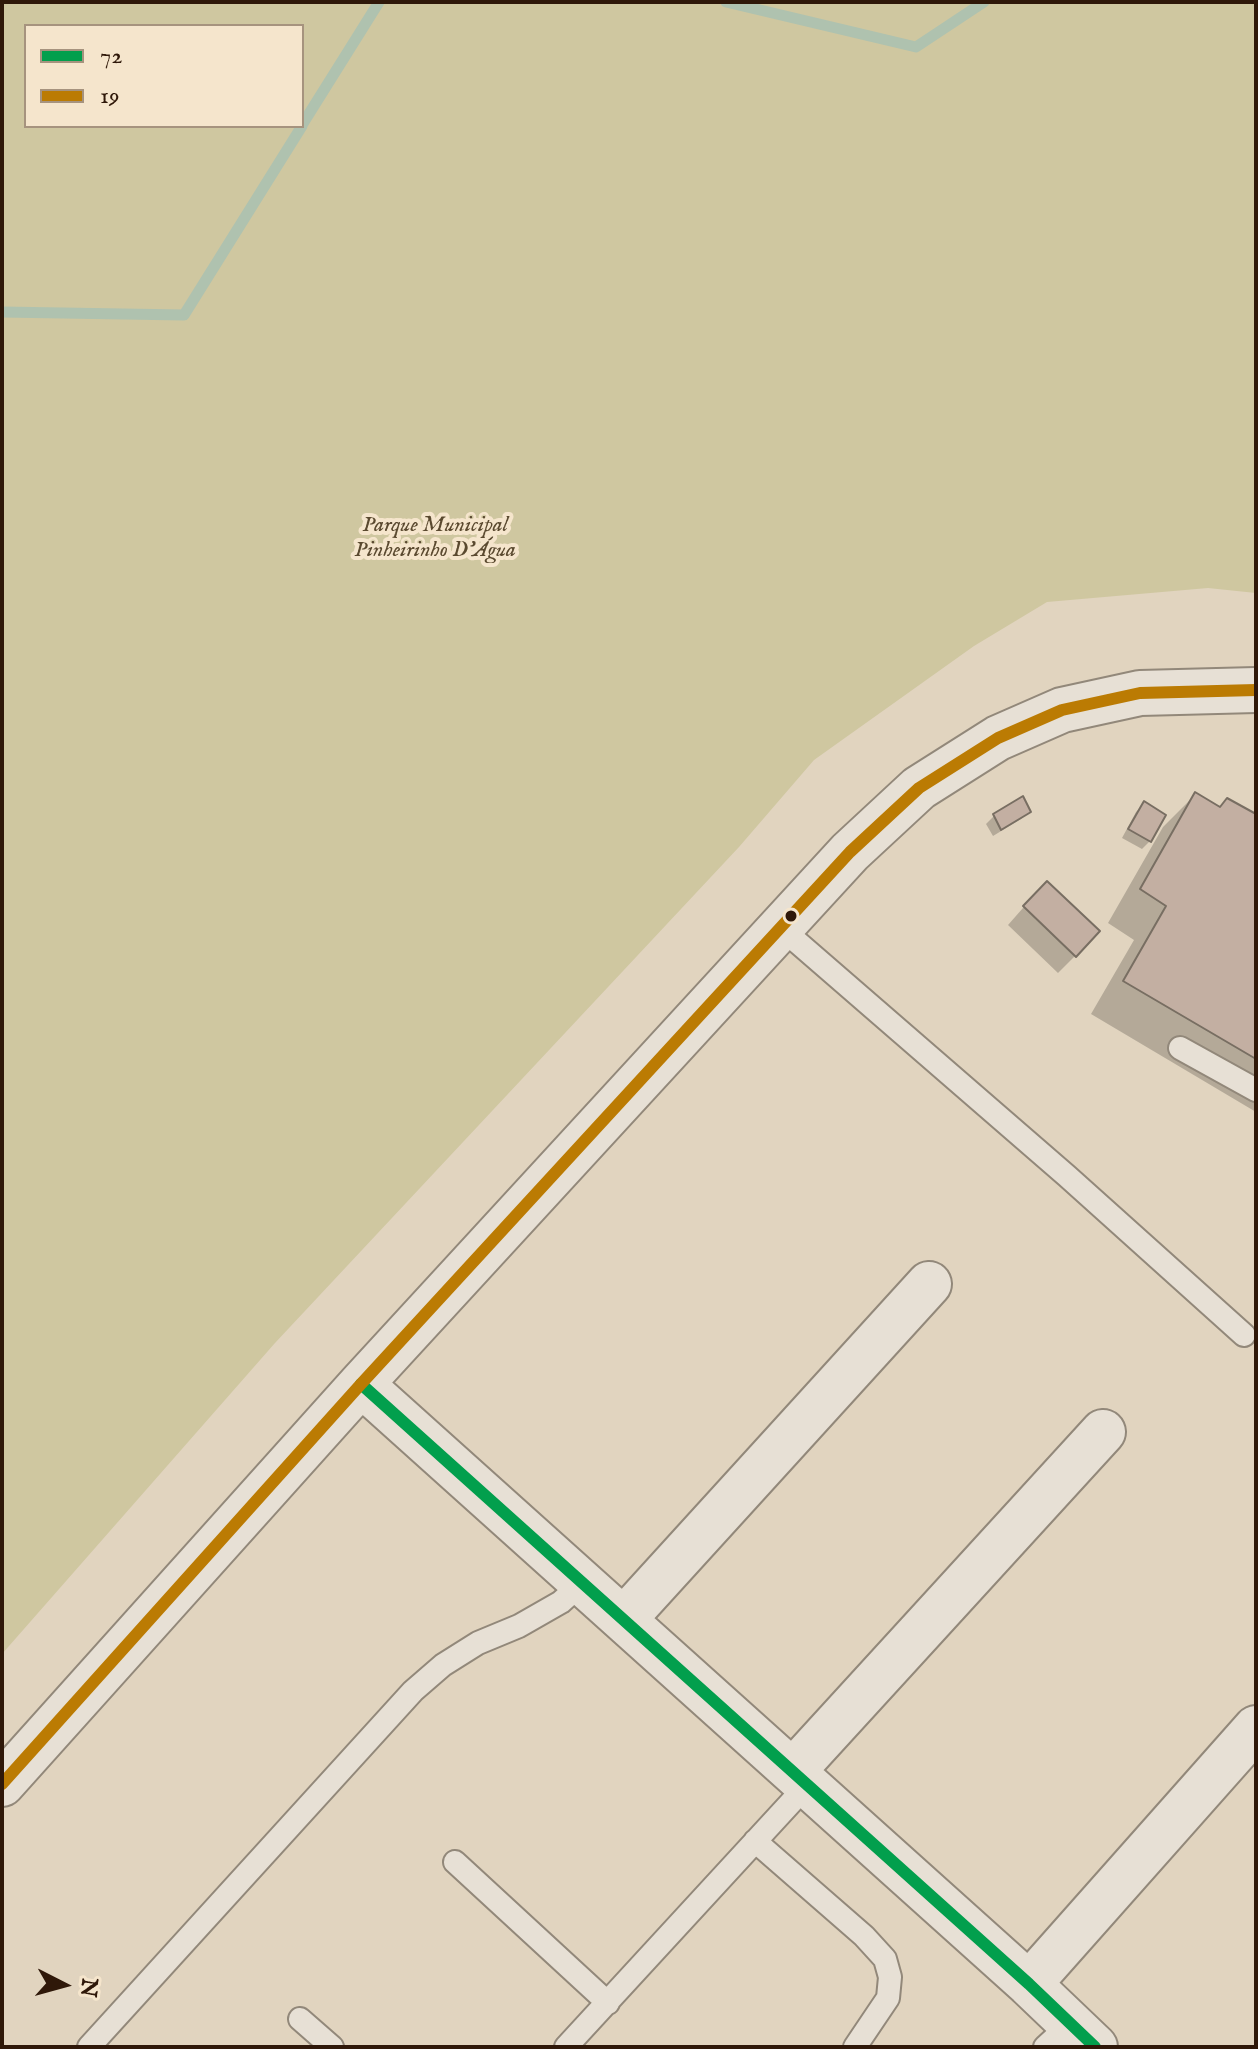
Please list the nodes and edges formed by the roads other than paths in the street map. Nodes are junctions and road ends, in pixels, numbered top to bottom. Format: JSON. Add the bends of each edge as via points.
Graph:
{"nodes":[{"id":1,"x":1256,"y":690,"type":"edge"},
{"id":2,"x":781,"y":928,"type":"junction"},
{"id":3,"x":1180,"y":1048,"type":"dead end"},
{"id":4,"x":1256,"y":1090,"type":"edge"},
{"id":5,"x":929,"y":1284,"type":"dead end"},
{"id":6,"x":1244,"y":1335,"type":"dead end"},
{"id":7,"x":361,"y":1384,"type":"junction"},
{"id":8,"x":1103,"y":1432,"type":"dead end"},
{"id":9,"x":582,"y":1583,"type":"junction"},
{"id":10,"x":624,"y":1619,"type":"junction"},
{"id":11,"x":1256,"y":1728,"type":"edge"},
{"id":12,"x":800,"y":1778,"type":"junction"},
{"id":13,"x":2,"y":1784,"type":"edge"},
{"id":14,"x":755,"y":1841,"type":"junction"},
{"id":15,"x":455,"y":1862,"type":"dead end"},
{"id":16,"x":1029,"y":1984,"type":"junction"},
{"id":17,"x":608,"y":2003,"type":"junction"},
{"id":18,"x":300,"y":2019,"type":"dead end"},
{"id":19,"x":1070,"y":2039,"type":"edge"},
{"id":20,"x":89,"y":2047,"type":"edge"},
{"id":21,"x":332,"y":2047,"type":"edge"},
{"id":22,"x":566,"y":2047,"type":"edge"},
{"id":23,"x":855,"y":2047,"type":"edge"}],
"edges":[{"from":1,"to":2,"type":"street","via":[[1140,693],[1062,710],[998,738],[919,788],[850,852]]},
{"from":2,"to":6,"type":"lane"},
{"from":2,"to":7,"type":"street"},
{"from":3,"to":4,"type":"lane"},
{"from":5,"to":10,"type":"street"},
{"from":7,"to":9,"type":"street"},
{"from":7,"to":13,"type":"street"},
{"from":8,"to":12,"type":"street"},
{"from":9,"to":10,"type":"street"},
{"from":9,"to":20,"type":"lane","via":[[551,1608],[454,1657],[413,1691]]},
{"from":10,"to":12,"type":"street"},
{"from":11,"to":16,"type":"street"},
{"from":12,"to":14,"type":"lane"},
{"from":12,"to":16,"type":"street"},
{"from":14,"to":17,"type":"lane"},
{"from":14,"to":23,"type":"lane","via":[[885,1959],[888,1998]]},
{"from":15,"to":17,"type":"lane"},
{"from":16,"to":19,"type":"street"},
{"from":17,"to":22,"type":"lane"},
{"from":18,"to":21,"type":"lane"}]}
